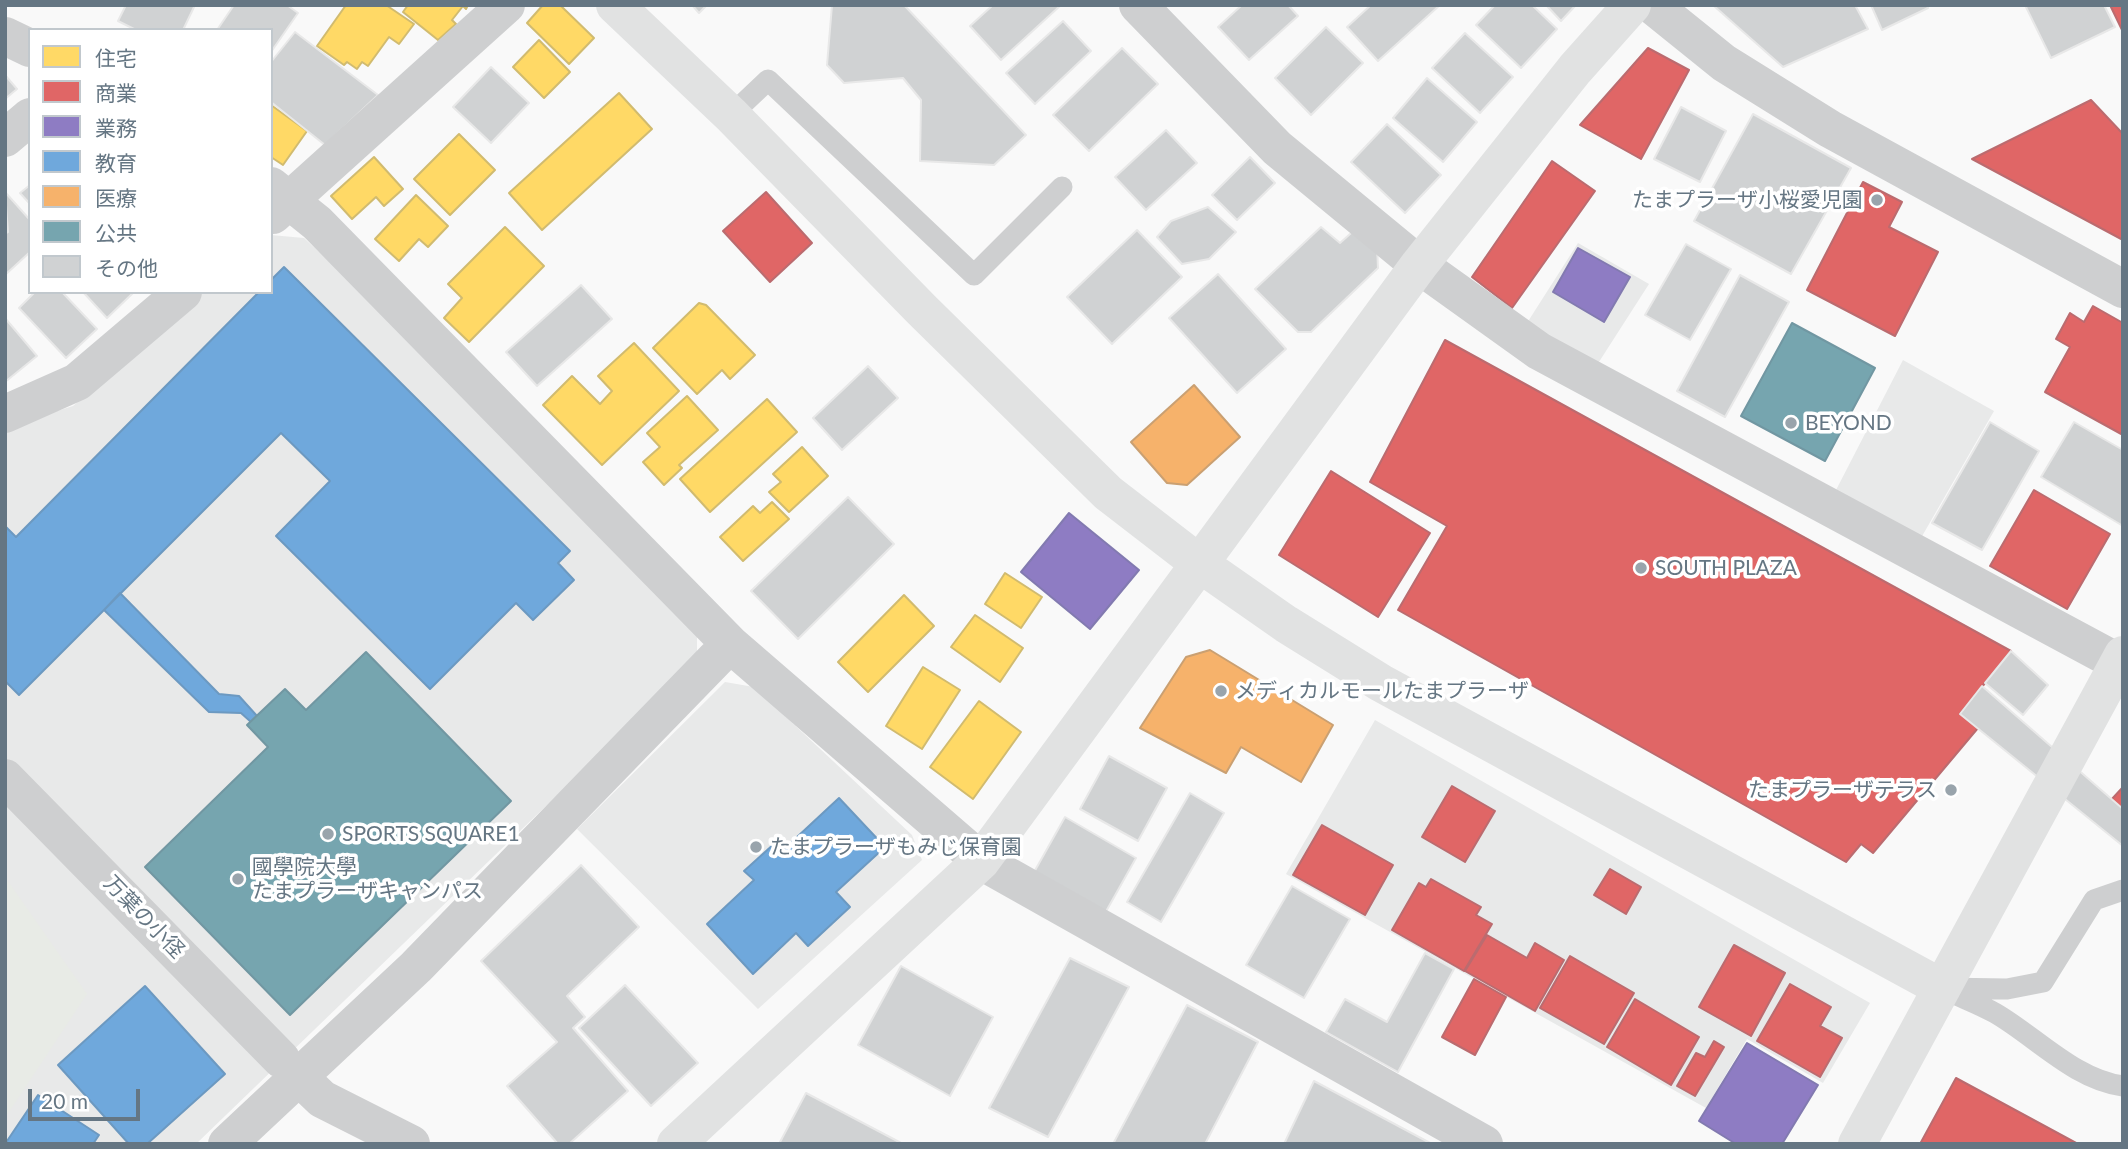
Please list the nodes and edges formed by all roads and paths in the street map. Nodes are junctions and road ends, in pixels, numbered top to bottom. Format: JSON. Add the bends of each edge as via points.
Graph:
{"nodes":[{"id":1,"x":506,"y":5,"type":"edge"},
{"id":2,"x":615,"y":5,"type":"edge"},
{"id":3,"x":1138,"y":5,"type":"edge"},
{"id":4,"x":1632,"y":5,"type":"edge"},
{"id":5,"x":1652,"y":5,"type":"edge"},
{"id":6,"x":5,"y":36,"type":"edge"},
{"id":7,"x":28,"y":47,"type":"edge"},
{"id":8,"x":731,"y":115,"type":"junction"},
{"id":9,"x":28,"y":119,"type":"edge"},
{"id":10,"x":5,"y":138,"type":"edge"},
{"id":11,"x":1062,"y":187,"type":"dead end"},
{"id":12,"x":278,"y":201,"type":"edge"},
{"id":13,"x":1419,"y":265,"type":"junction"},
{"id":14,"x":2123,"y":289,"type":"edge"},
{"id":15,"x":181,"y":294,"type":"edge"},
{"id":16,"x":5,"y":414,"type":"edge"},
{"id":17,"x":1200,"y":564,"type":"junction"},
{"id":18,"x":730,"y":644,"type":"junction"},
{"id":19,"x":2121,"y":661,"type":"edge"},
{"id":20,"x":5,"y":778,"type":"edge"},
{"id":21,"x":981,"y":861,"type":"junction"},
{"id":22,"x":2123,"y":890,"type":"edge"},
{"id":23,"x":1942,"y":988,"type":"junction"},
{"id":24,"x":290,"y":1068,"type":"junction"},
{"id":25,"x":2123,"y":1086,"type":"edge"},
{"id":26,"x":227,"y":1144,"type":"edge"},
{"id":27,"x":411,"y":1144,"type":"edge"},
{"id":28,"x":676,"y":1144,"type":"edge"},
{"id":29,"x":1484,"y":1144,"type":"edge"},
{"id":30,"x":1857,"y":1144,"type":"edge"}],
"edges":[{"from":1,"to":12,"type":"street"},
{"from":2,"to":8,"type":"street"},
{"from":3,"to":13,"type":"street","via":[[1277,148]]},
{"from":4,"to":13,"type":"street","via":[[1575,69]]},
{"from":5,"to":14,"type":"street","via":[[1724,63],[1830,129]]},
{"from":6,"to":7,"type":"street"},
{"from":8,"to":11,"type":"lane","via":[[768,80],[974,275]]},
{"from":8,"to":17,"type":"street","via":[[1108,493]]},
{"from":9,"to":10,"type":"street"},
{"from":12,"to":18,"type":"street"},
{"from":13,"to":17,"type":"street"},
{"from":13,"to":19,"type":"street","via":[[1539,351]]},
{"from":15,"to":16,"type":"street","via":[[77,382]]},
{"from":17,"to":21,"type":"street"},
{"from":17,"to":23,"type":"street","via":[[1381,682]]},
{"from":18,"to":21,"type":"street"},
{"from":18,"to":24,"type":"street","via":[[416,967]]},
{"from":19,"to":23,"type":"street"},
{"from":20,"to":24,"type":"street","name":"万葉の小径"},
{"from":21,"to":28,"type":"street"},
{"from":21,"to":29,"type":"street"},
{"from":22,"to":23,"type":"lane","via":[[2094,900],[2043,982],[2007,989]]},
{"from":23,"to":25,"type":"lane","via":[[1995,1013],[2076,1067]]},
{"from":23,"to":30,"type":"street"},
{"from":24,"to":26,"type":"street"},
{"from":24,"to":27,"type":"street","name":"万葉の小径","via":[[322,1099]]}]}
